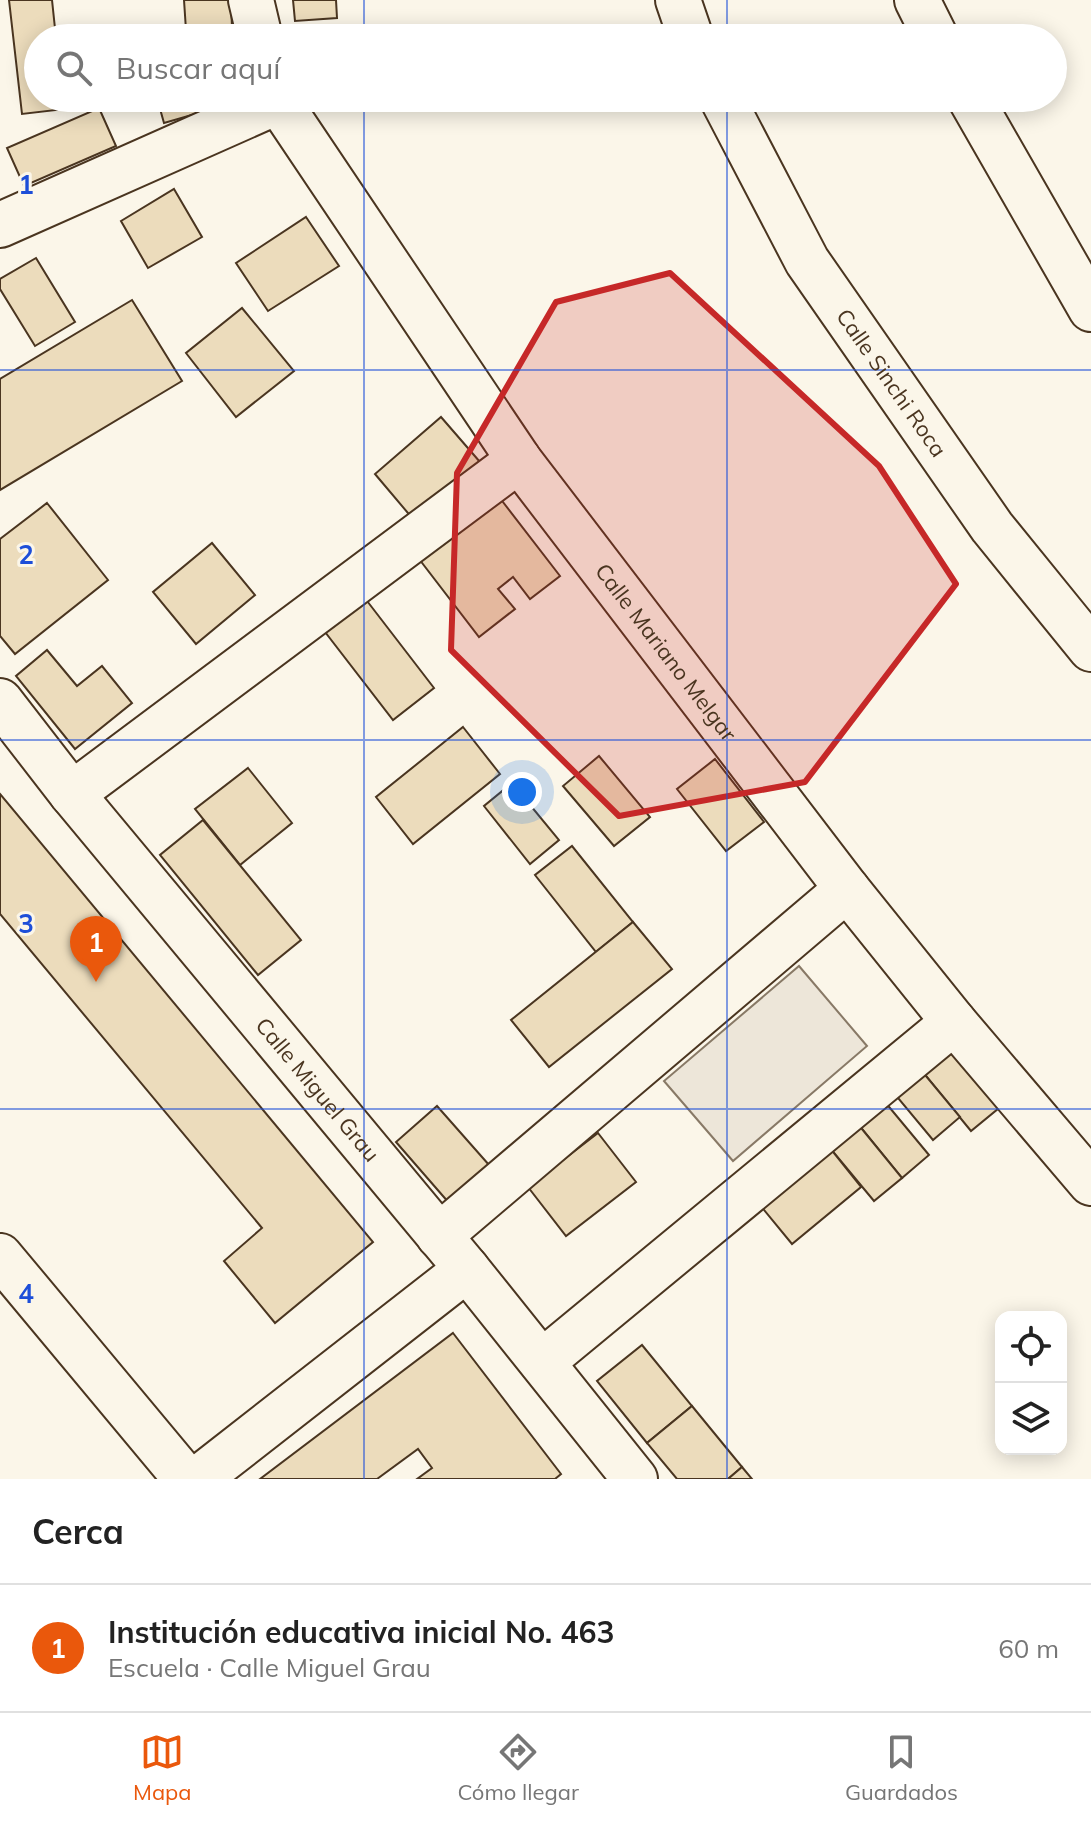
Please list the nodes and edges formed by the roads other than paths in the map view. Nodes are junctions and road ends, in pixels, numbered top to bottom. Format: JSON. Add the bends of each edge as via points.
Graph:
{"nodes":[{"id":1,"x":251,"y":0,"type":"edge"},
{"id":2,"x":678,"y":0,"type":"edge"},
{"id":3,"x":917,"y":0,"type":"edge"},
{"id":4,"x":257,"y":24,"type":"edge"},
{"id":5,"x":686,"y":24,"type":"edge"},
{"id":6,"x":929,"y":24,"type":"edge"},
{"id":7,"x":250,"y":112,"type":"edge"},
{"id":8,"x":284,"y":112,"type":"edge"},
{"id":9,"x":729,"y":112,"type":"edge"},
{"id":10,"x":978,"y":112,"type":"edge"},
{"id":11,"x":0,"y":225,"type":"edge"},
{"id":12,"x":1091,"y":309,"type":"edge"},
{"id":13,"x":519,"y":460,"type":"junction"},
{"id":14,"x":1091,"y":649,"type":"edge"},
{"id":15,"x":0,"y":701,"type":"edge"},
{"id":16,"x":72,"y":794,"type":"junction"},
{"id":17,"x":847,"y":889,"type":"junction"},
{"id":18,"x":954,"y":1022,"type":"junction"},
{"id":19,"x":1091,"y":1183,"type":"edge"},
{"id":20,"x":439,"y":1236,"type":"junction"},
{"id":21,"x":0,"y":1256,"type":"edge"},
{"id":22,"x":467,"y":1269,"type":"junction"},
{"id":23,"x":542,"y":1362,"type":"junction"},
{"id":24,"x":186,"y":1479,"type":"edge"},
{"id":25,"x":198,"y":1479,"type":"edge"},
{"id":26,"x":635,"y":1479,"type":"edge"}],
"edges":[{"from":1,"to":4,"type":"street"},
{"from":2,"to":5,"type":"street"},
{"from":3,"to":6,"type":"street"},
{"from":7,"to":11,"type":"street"},
{"from":8,"to":13,"type":"street","name":"Calle Mariano Melgar"},
{"from":9,"to":14,"type":"street","name":"Calle Sinchi Roca","via":[[807,261],[992,527]]},
{"from":10,"to":12,"type":"street"},
{"from":13,"to":16,"type":"street"},
{"from":13,"to":17,"type":"street","name":"Calle Mariano Melgar"},
{"from":15,"to":16,"type":"street","name":"Calle Miguel Grau"},
{"from":16,"to":20,"type":"street","name":"Calle Miguel Grau"},
{"from":17,"to":18,"type":"street","name":"Calle Mariano Melgar"},
{"from":17,"to":20,"type":"street"},
{"from":18,"to":19,"type":"street","name":"Calle Mariano Melgar"},
{"from":18,"to":23,"type":"street"},
{"from":20,"to":22,"type":"street","name":"Calle Miguel Grau"},
{"from":21,"to":24,"type":"street"},
{"from":22,"to":23,"type":"street","name":"Calle Miguel Grau"},
{"from":22,"to":25,"type":"street"},
{"from":23,"to":26,"type":"street","name":"Calle Miguel Grau"}]}
